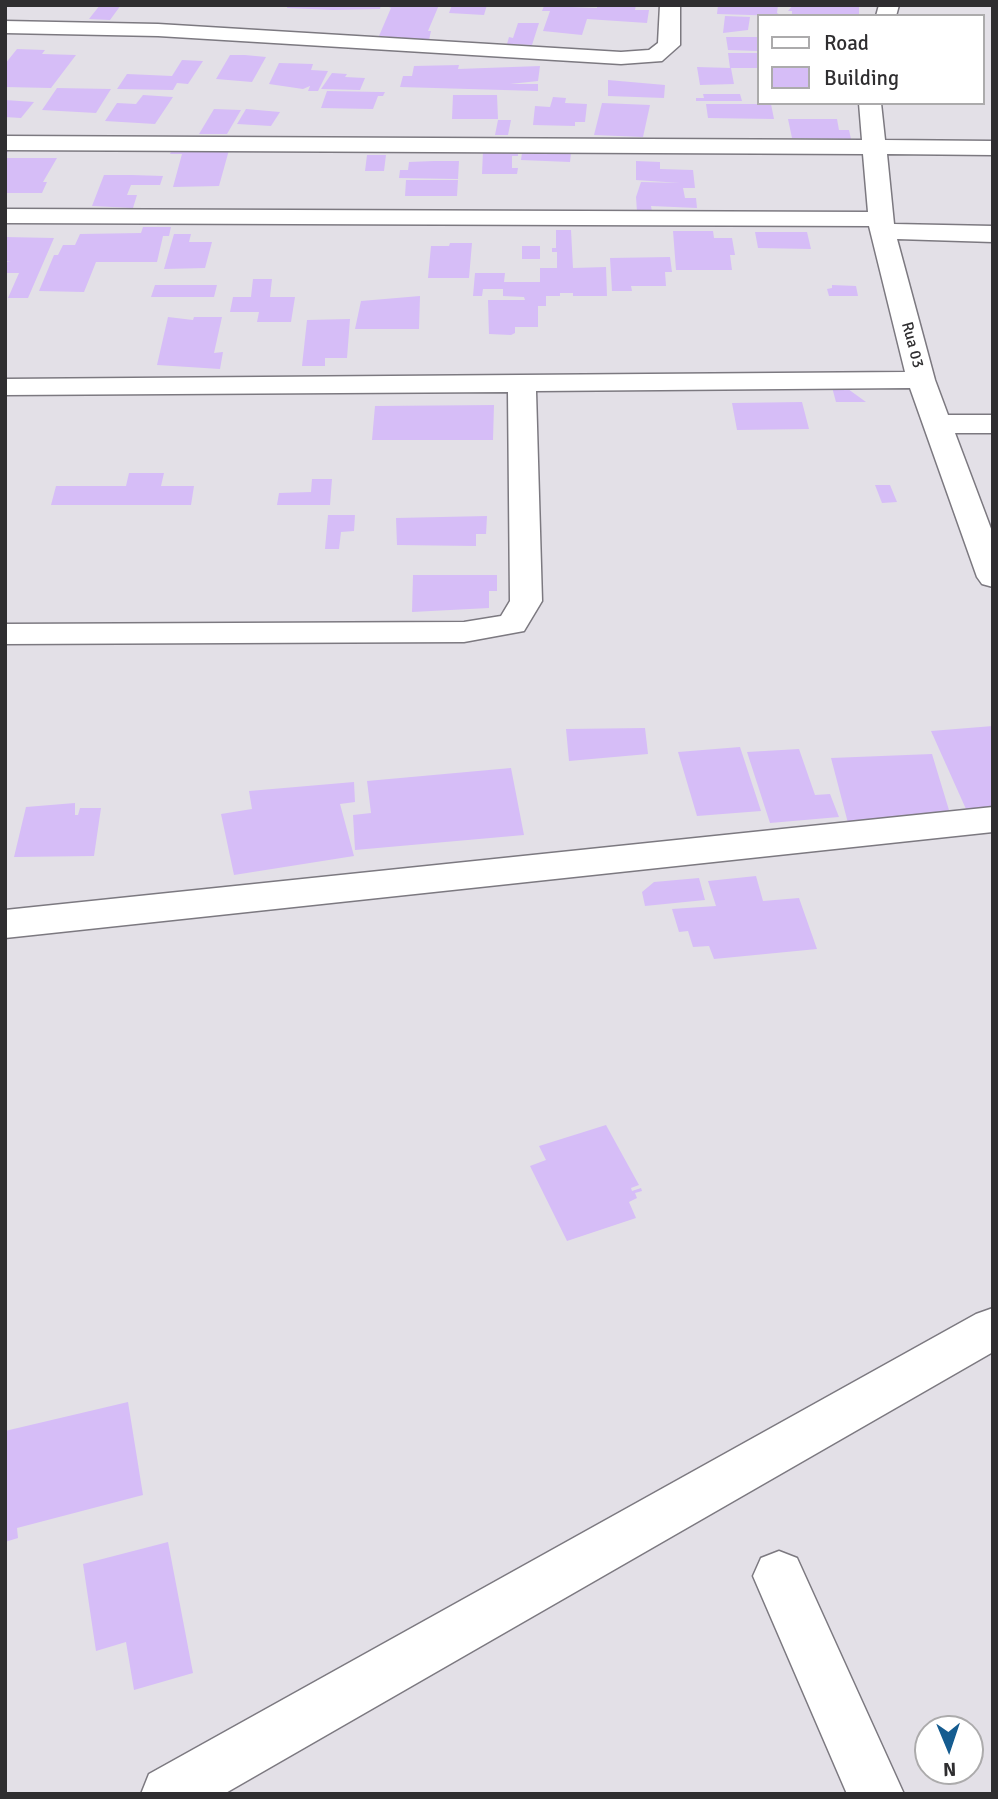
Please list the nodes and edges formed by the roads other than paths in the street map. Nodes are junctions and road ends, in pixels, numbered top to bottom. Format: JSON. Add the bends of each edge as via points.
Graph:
{"nodes":[{"id":1,"x":670,"y":5,"type":"edge"},
{"id":2,"x":5,"y":27,"type":"edge"},
{"id":3,"x":870,"y":105,"type":"edge"},
{"id":4,"x":5,"y":142,"type":"edge"},
{"id":5,"x":993,"y":148,"type":"edge"},
{"id":6,"x":874,"y":149,"type":"junction"},
{"id":7,"x":5,"y":216,"type":"edge"},
{"id":8,"x":881,"y":225,"type":"junction"},
{"id":9,"x":993,"y":234,"type":"edge"},
{"id":10,"x":921,"y":380,"type":"junction"},
{"id":11,"x":522,"y":383,"type":"junction"},
{"id":12,"x":5,"y":387,"type":"edge"},
{"id":13,"x":937,"y":424,"type":"junction"},
{"id":14,"x":993,"y":424,"type":"edge"},
{"id":15,"x":993,"y":577,"type":"edge"},
{"id":16,"x":5,"y":634,"type":"edge"},
{"id":17,"x":993,"y":819,"type":"edge"},
{"id":18,"x":5,"y":924,"type":"edge"},
{"id":19,"x":993,"y":1328,"type":"edge"},
{"id":20,"x":779,"y":1576,"type":"dead end"},
{"id":21,"x":169,"y":1794,"type":"edge"},
{"id":22,"x":876,"y":1794,"type":"edge"}],
"edges":[{"from":1,"to":2,"type":"street","via":[[669,45],[653,56],[621,58],[158,30]]},
{"from":3,"to":6,"type":"street","name":"Rua 03"},
{"from":4,"to":6,"type":"street"},
{"from":5,"to":6,"type":"street"},
{"from":6,"to":8,"type":"street","name":"Rua 03"},
{"from":7,"to":8,"type":"street"},
{"from":8,"to":9,"type":"street"},
{"from":8,"to":10,"type":"street","name":"Rua 03"},
{"from":10,"to":11,"type":"street"},
{"from":10,"to":13,"type":"street","name":"Rua 03"},
{"from":11,"to":12,"type":"street"},
{"from":11,"to":16,"type":"street","via":[[526,601],[512,624],[464,632]]},
{"from":13,"to":14,"type":"street"},
{"from":13,"to":15,"type":"street","name":"Rua 03"},
{"from":17,"to":18,"type":"street"},
{"from":19,"to":21,"type":"street"},
{"from":20,"to":22,"type":"street"}]}
